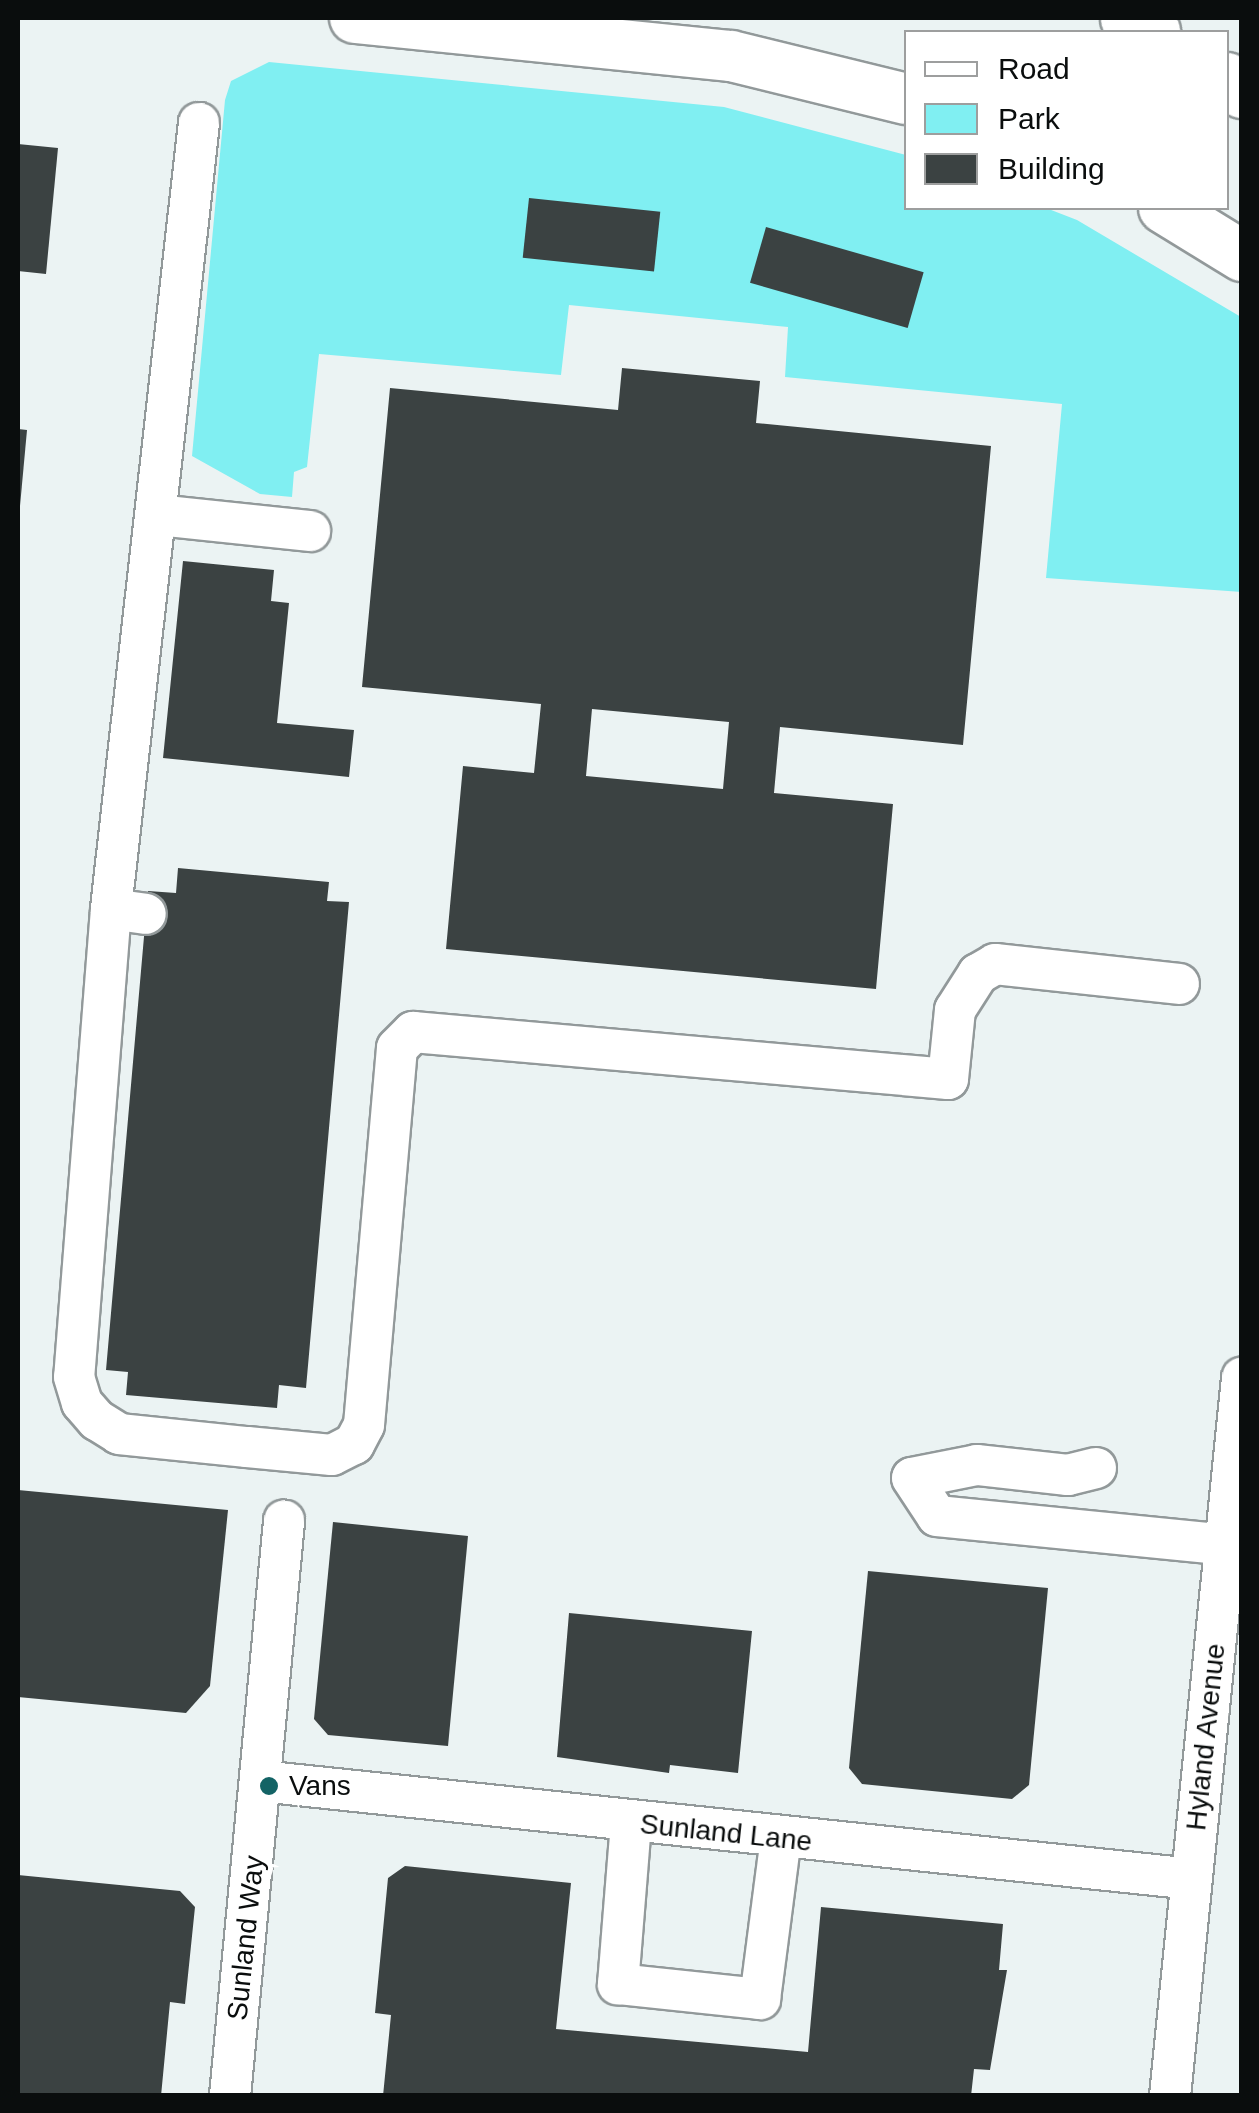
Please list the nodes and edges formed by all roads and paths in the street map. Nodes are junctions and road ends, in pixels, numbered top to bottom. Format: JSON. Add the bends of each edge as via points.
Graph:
{"nodes":[{"id":1,"x":354,"y":18,"type":"edge"},
{"id":2,"x":904,"y":99,"type":"edge"},
{"id":3,"x":199,"y":123,"type":"dead end"},
{"id":4,"x":1167,"y":210,"type":"edge"},
{"id":5,"x":1242,"y":256,"type":"edge"},
{"id":6,"x":157,"y":515,"type":"junction"},
{"id":7,"x":310,"y":530,"type":"dead end"},
{"id":8,"x":1179,"y":984,"type":"dead end"},
{"id":9,"x":1242,"y":1378,"type":"edge"},
{"id":10,"x":1096,"y":1468,"type":"dead end"},
{"id":11,"x":284,"y":1521,"type":"dead end"},
{"id":12,"x":1225,"y":1545,"type":"junction"},
{"id":13,"x":260,"y":1780,"type":"junction"},
{"id":14,"x":631,"y":1823,"type":"junction"},
{"id":15,"x":781,"y":1838,"type":"junction"},
{"id":16,"x":1192,"y":1878,"type":"junction"},
{"id":17,"x":230,"y":2096,"type":"edge"},
{"id":18,"x":1170,"y":2096,"type":"edge"}],
"edges":[{"from":1,"to":2,"type":"main road","via":[[731,56]]},
{"from":3,"to":6,"type":"street"},
{"from":4,"to":5,"type":"main road"},
{"from":6,"to":7,"type":"street"},
{"from":6,"to":8,"type":"street","via":[[128,912],[74,1377],[82,1403],[119,1434],[332,1455],[354,1444],[364,1425],[397,1048],[413,1032],[948,1079],[955,1010],[978,974],[995,964]]},
{"from":9,"to":12,"type":"street","name":"Hyland Avenue"},
{"from":10,"to":12,"type":"street","via":[[1068,1474],[977,1465],[912,1478],[937,1516]]},
{"from":11,"to":13,"type":"street","name":"Sunland Way"},
{"from":12,"to":16,"type":"street","name":"Hyland Avenue"},
{"from":13,"to":14,"type":"street","name":"Sunland Lane"},
{"from":13,"to":17,"type":"street","name":"Sunland Way"},
{"from":14,"to":15,"type":"street","name":"Sunland Lane"},
{"from":14,"to":15,"type":"street","via":[[618,1984],[760,1999]]},
{"from":15,"to":16,"type":"street","name":"Sunland Lane"},
{"from":16,"to":18,"type":"street","name":"Hyland Avenue"}]}
